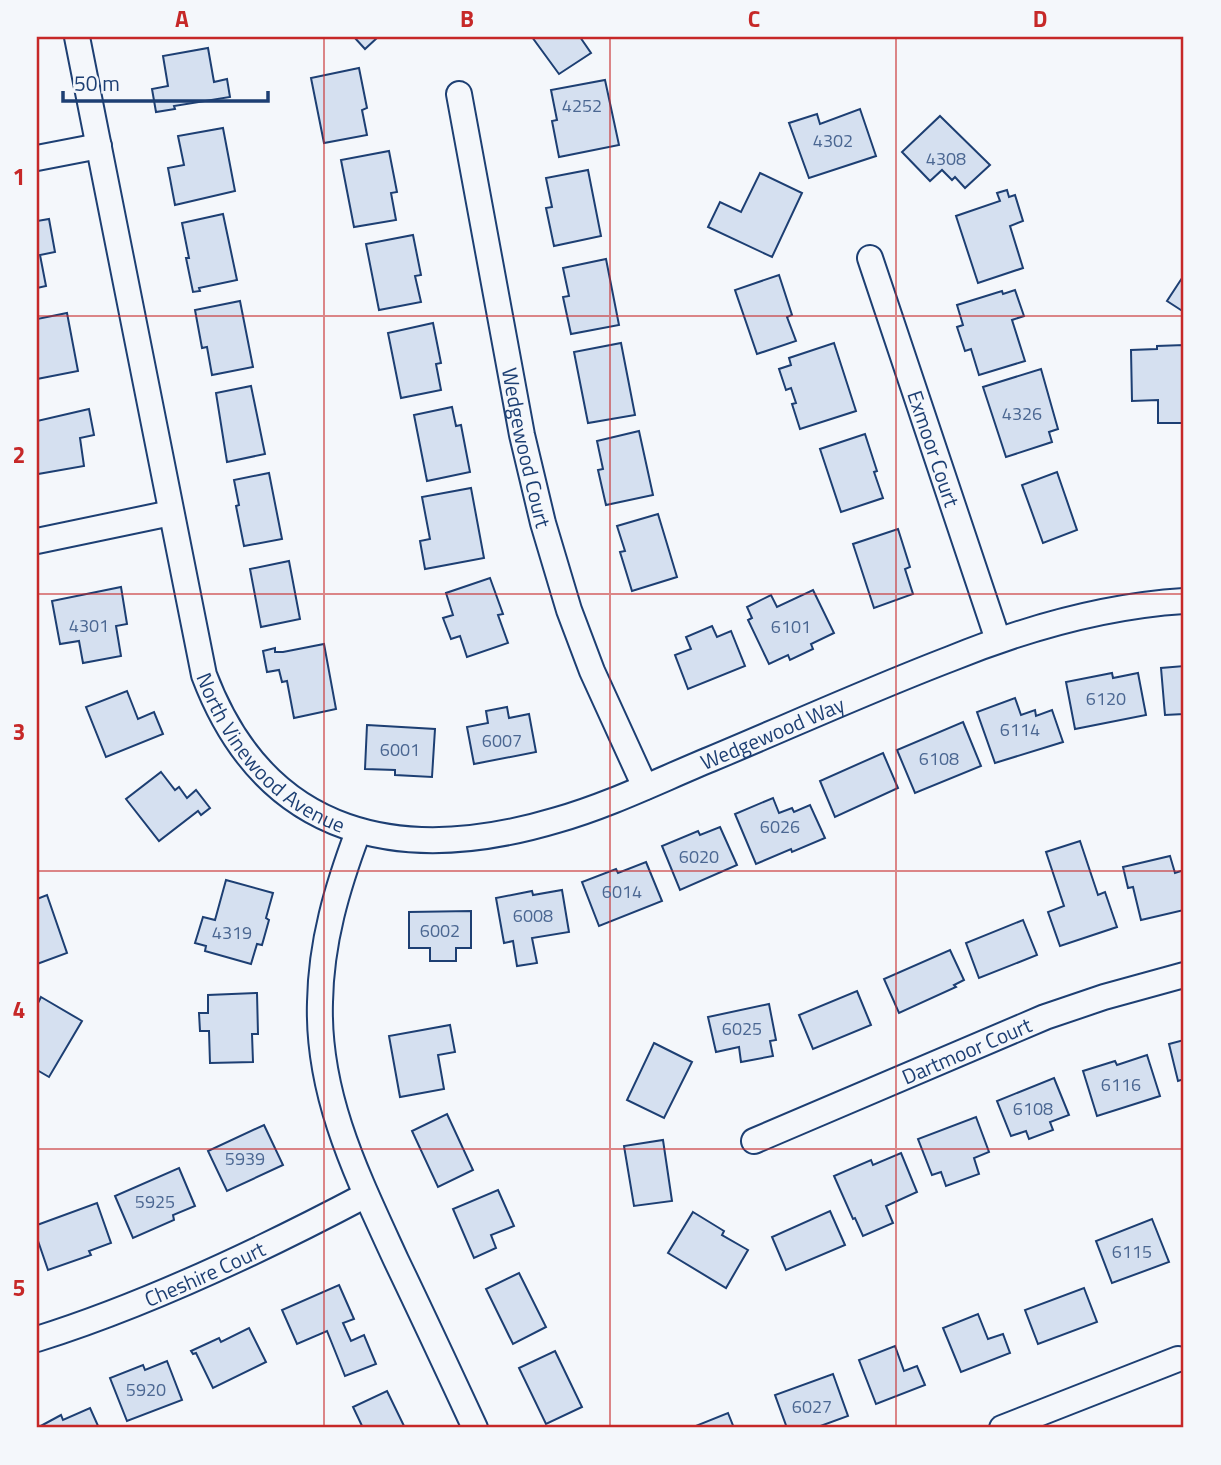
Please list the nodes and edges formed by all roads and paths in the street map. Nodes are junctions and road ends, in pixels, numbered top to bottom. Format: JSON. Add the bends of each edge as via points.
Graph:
{"nodes":[{"id":1,"x":77,"y":37,"type":"edge"},
{"id":2,"x":459,"y":94,"type":"dead end"},
{"id":3,"x":99,"y":146,"type":"junction"},
{"id":4,"x":37,"y":158,"type":"edge"},
{"id":5,"x":870,"y":258,"type":"dead end"},
{"id":6,"x":171,"y":513,"type":"junction"},
{"id":7,"x":37,"y":541,"type":"edge"},
{"id":8,"x":1184,"y":601,"type":"edge"},
{"id":9,"x":998,"y":640,"type":"junction"},
{"id":10,"x":645,"y":787,"type":"junction"},
{"id":11,"x":358,"y":832,"type":"junction"},
{"id":12,"x":1184,"y":975,"type":"edge"},
{"id":13,"x":754,"y":1141,"type":"dead end"},
{"id":14,"x":366,"y":1195,"type":"junction"},
{"id":15,"x":37,"y":1339,"type":"edge"},
{"id":16,"x":1178,"y":1359,"type":"dead end"},
{"id":17,"x":475,"y":1428,"type":"edge"},
{"id":18,"x":1002,"y":1428,"type":"edge"}],
"edges":[{"from":1,"to":3,"type":"street","name":"North Vinewood Avenue"},
{"from":2,"to":10,"type":"street","name":"Wedgewood Court","via":[[522,435],[543,523],[592,671]]},
{"from":3,"to":4,"type":"street"},
{"from":3,"to":6,"type":"street","name":"North Vinewood Avenue"},
{"from":5,"to":9,"type":"street","name":"Exmoor Court"},
{"from":6,"to":7,"type":"street"},
{"from":6,"to":11,"type":"street","name":"North Vinewood Avenue","via":[[201,664],[231,734],[291,798]]},
{"from":8,"to":9,"type":"street","name":"Wedgewood Way","via":[[1106,612]]},
{"from":9,"to":10,"type":"street","name":"Wedgewood Way"},
{"from":10,"to":11,"type":"street","name":"Wedgewood Way","via":[[557,820],[482,836],[406,840]]},
{"from":11,"to":14,"type":"street","name":"North Vinewood Avenue","via":[[330,914],[320,1016],[335,1118]]},
{"from":12,"to":13,"type":"street","name":"Dartmoor Court","via":[[1045,1017]]},
{"from":14,"to":15,"type":"street","name":"Cheshire Court","via":[[262,1248],[119,1310]]},
{"from":14,"to":17,"type":"street","name":"North Vinewood Avenue"},
{"from":16,"to":18,"type":"street"}]}
